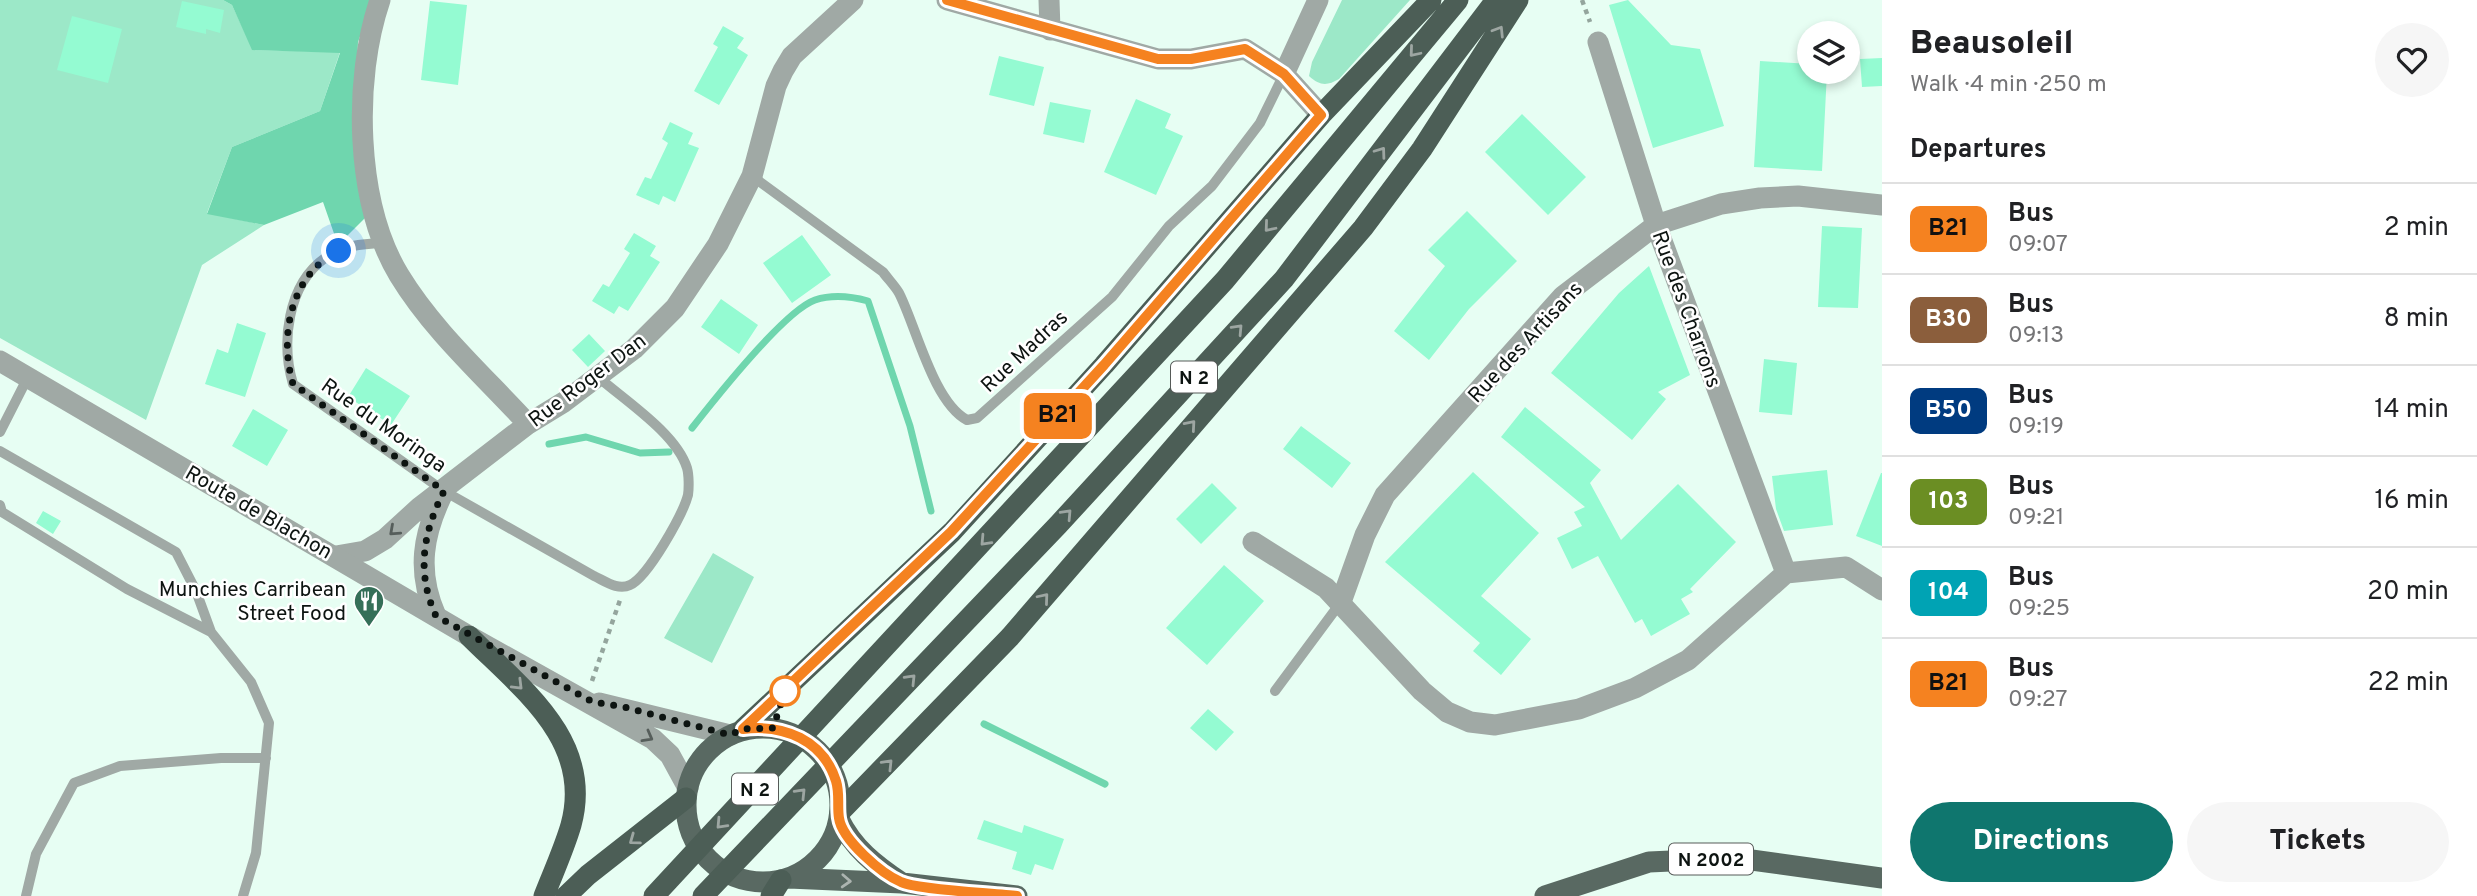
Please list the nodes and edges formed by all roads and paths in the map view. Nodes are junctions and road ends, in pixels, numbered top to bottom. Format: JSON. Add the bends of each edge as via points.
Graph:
{"nodes":[{"id":1,"x":380,"y":0,"type":"edge"},
{"id":2,"x":853,"y":0,"type":"edge"},
{"id":3,"x":947,"y":0,"type":"edge"},
{"id":4,"x":1049,"y":0,"type":"edge"},
{"id":5,"x":1318,"y":0,"type":"edge"},
{"id":6,"x":1431,"y":0,"type":"edge"},
{"id":7,"x":1458,"y":0,"type":"edge"},
{"id":8,"x":1496,"y":0,"type":"edge"},
{"id":9,"x":1518,"y":0,"type":"edge"},
{"id":10,"x":1050,"y":30,"type":"junction"},
{"id":11,"x":1598,"y":42,"type":"dead end"},
{"id":12,"x":1284,"y":74,"type":"junction"},
{"id":13,"x":1321,"y":115,"type":"junction"},
{"id":14,"x":751,"y":176,"type":"junction"},
{"id":15,"x":1882,"y":205,"type":"edge"},
{"id":16,"x":1656,"y":225,"type":"junction"},
{"id":17,"x":383,"y":243,"type":"junction"},
{"id":18,"x":0,"y":361,"type":"edge"},
{"id":19,"x":597,"y":376,"type":"junction"},
{"id":20,"x":28,"y":377,"type":"junction"},
{"id":21,"x":528,"y":424,"type":"junction"},
{"id":22,"x":0,"y":432,"type":"edge"},
{"id":23,"x":0,"y":451,"type":"edge"},
{"id":24,"x":444,"y":491,"type":"junction"},
{"id":25,"x":0,"y":505,"type":"edge"},
{"id":26,"x":1253,"y":542,"type":"dead end"},
{"id":27,"x":336,"y":556,"type":"junction"},
{"id":28,"x":1786,"y":573,"type":"junction"},
{"id":29,"x":624,"y":586,"type":"junction"},
{"id":30,"x":1882,"y":590,"type":"edge"},
{"id":31,"x":1341,"y":602,"type":"junction"},
{"id":32,"x":436,"y":616,"type":"junction"},
{"id":33,"x":211,"y":632,"type":"junction"},
{"id":34,"x":469,"y":636,"type":"junction"},
{"id":35,"x":1275,"y":691,"type":"dead end"},
{"id":36,"x":589,"y":700,"type":"junction"},
{"id":37,"x":737,"y":732,"type":"junction"},
{"id":38,"x":265,"y":758,"type":"junction"},
{"id":39,"x":687,"y":793,"type":"junction"},
{"id":40,"x":839,"y":815,"type":"junction"},
{"id":41,"x":1882,"y":878,"type":"edge"},
{"id":42,"x":902,"y":883,"type":"junction"},
{"id":43,"x":780,"y":885,"type":"edge"},
{"id":44,"x":26,"y":896,"type":"edge"},
{"id":45,"x":243,"y":896,"type":"edge"},
{"id":46,"x":544,"y":896,"type":"edge"},
{"id":47,"x":566,"y":896,"type":"edge"},
{"id":48,"x":654,"y":896,"type":"edge"},
{"id":49,"x":703,"y":896,"type":"edge"},
{"id":50,"x":1017,"y":896,"type":"edge"},
{"id":51,"x":1545,"y":896,"type":"edge"}],
"edges":[{"from":1,"to":17,"type":"street","via":[[362,103],[366,166]]},
{"from":2,"to":14,"type":"street","name":"Rue Roger Dan","via":[[798,50],[783,71]]},
{"from":3,"to":10,"type":"street"},
{"from":4,"to":10,"type":"street"},
{"from":5,"to":12,"type":"street"},
{"from":6,"to":13,"type":"highway"},
{"from":7,"to":48,"type":"highway","number":"N 2","one_way":true,"via":[[1225,280]]},
{"from":49,"to":8,"type":"highway","number":"N 2","one_way":true,"via":[[1058,525],[1284,279]]},
{"from":40,"to":9,"type":"highway","one_way":true,"via":[[1010,637],[1363,228],[1422,149]]},
{"from":10,"to":12,"type":"street","via":[[1158,59],[1191,59],[1245,49]]},
{"from":11,"to":16,"type":"street","name":"Rue des Charrons"},
{"from":12,"to":13,"type":"street"},
{"from":12,"to":14,"type":"lane","name":"Rue Madras","via":[[1260,123],[1218,179],[1170,226],[1112,297],[977,418],[967,420],[954,410],[924,357],[897,290],[883,272]]},
{"from":13,"to":37,"type":"highway","via":[[1104,365],[951,532]]},
{"from":14,"to":19,"type":"street","name":"Rue Roger Dan","via":[[690,289],[641,342]]},
{"from":15,"to":16,"type":"street","name":"Rue des Artisans","via":[[1798,196],[1760,198],[1721,204]]},
{"from":16,"to":28,"type":"street","name":"Rue des Charrons"},
{"from":16,"to":31,"type":"street","name":"Rue des Artisans","via":[[1563,296],[1385,495]]},
{"from":17,"to":21,"type":"street","via":[[425,313]]},
{"from":17,"to":24,"type":"lane","name":"Rue du Moringa","via":[[353,244],[324,258],[307,277],[294,302],[286,360],[293,384]]},
{"from":18,"to":20,"type":"street","name":"Route de Blachon"},
{"from":19,"to":21,"type":"street","name":"Rue Roger Dan"},
{"from":19,"to":29,"type":"lane","via":[[671,440],[688,471],[688,494],[672,529],[640,577]]},
{"from":20,"to":22,"type":"lane"},
{"from":20,"to":27,"type":"street","name":"Route de Blachon"},
{"from":21,"to":24,"type":"street","name":"Rue Roger Dan"},
{"from":23,"to":33,"type":"lane","via":[[176,552]]},
{"from":24,"to":27,"type":"street","name":"Rue Roger Dan","one_way":true,"via":[[375,546]]},
{"from":24,"to":29,"type":"lane","name":"Rue du Moringa","via":[[594,576]]},
{"from":24,"to":32,"type":"street","via":[[429,525],[423,557],[425,587]]},
{"from":25,"to":33,"type":"lane","via":[[2,512],[127,589]]},
{"from":26,"to":31,"type":"street"},
{"from":27,"to":32,"type":"street","name":"Route de Blachon"},
{"from":28,"to":30,"type":"street","via":[[1846,567]]},
{"from":28,"to":31,"type":"street","via":[[1688,660],[1635,688],[1579,709],[1495,725],[1470,722],[1447,712]]},
{"from":29,"to":36,"type":"path"},
{"from":31,"to":35,"type":"lane"},
{"from":32,"to":34,"type":"street","name":"Route de Blachon"},
{"from":33,"to":38,"type":"lane","via":[[251,682],[269,723]]},
{"from":34,"to":36,"type":"street","name":"Route de Blachon"},
{"from":34,"to":46,"type":"highway","one_way":true,"via":[[544,711],[570,755],[576,783],[572,823]]},
{"from":36,"to":37,"type":"street","name":"Route de Blachon"},
{"from":36,"to":39,"type":"street","name":"Route de Blachon","one_way":true,"via":[[662,745]]},
{"from":37,"to":39,"type":"main road","via":[[703,757]]},
{"from":37,"to":40,"type":"main road","via":[[773,728],[813,746],[824,756],[837,782]]},
{"from":38,"to":44,"type":"lane","via":[[120,766],[74,783],[36,854]]},
{"from":38,"to":45,"type":"lane","via":[[256,853]]},
{"from":39,"to":43,"type":"main road","via":[[691,834],[713,864],[745,880]]},
{"from":39,"to":47,"type":"highway","one_way":true},
{"from":40,"to":42,"type":"main road","via":[[854,845]]},
{"from":40,"to":43,"type":"main road","via":[[822,855]]},
{"from":41,"to":51,"type":"main road","number":"N 2002","via":[[1737,858],[1649,862]]},
{"from":43,"to":42,"type":"main road","one_way":true},
{"from":42,"to":50,"type":"main road"}]}
